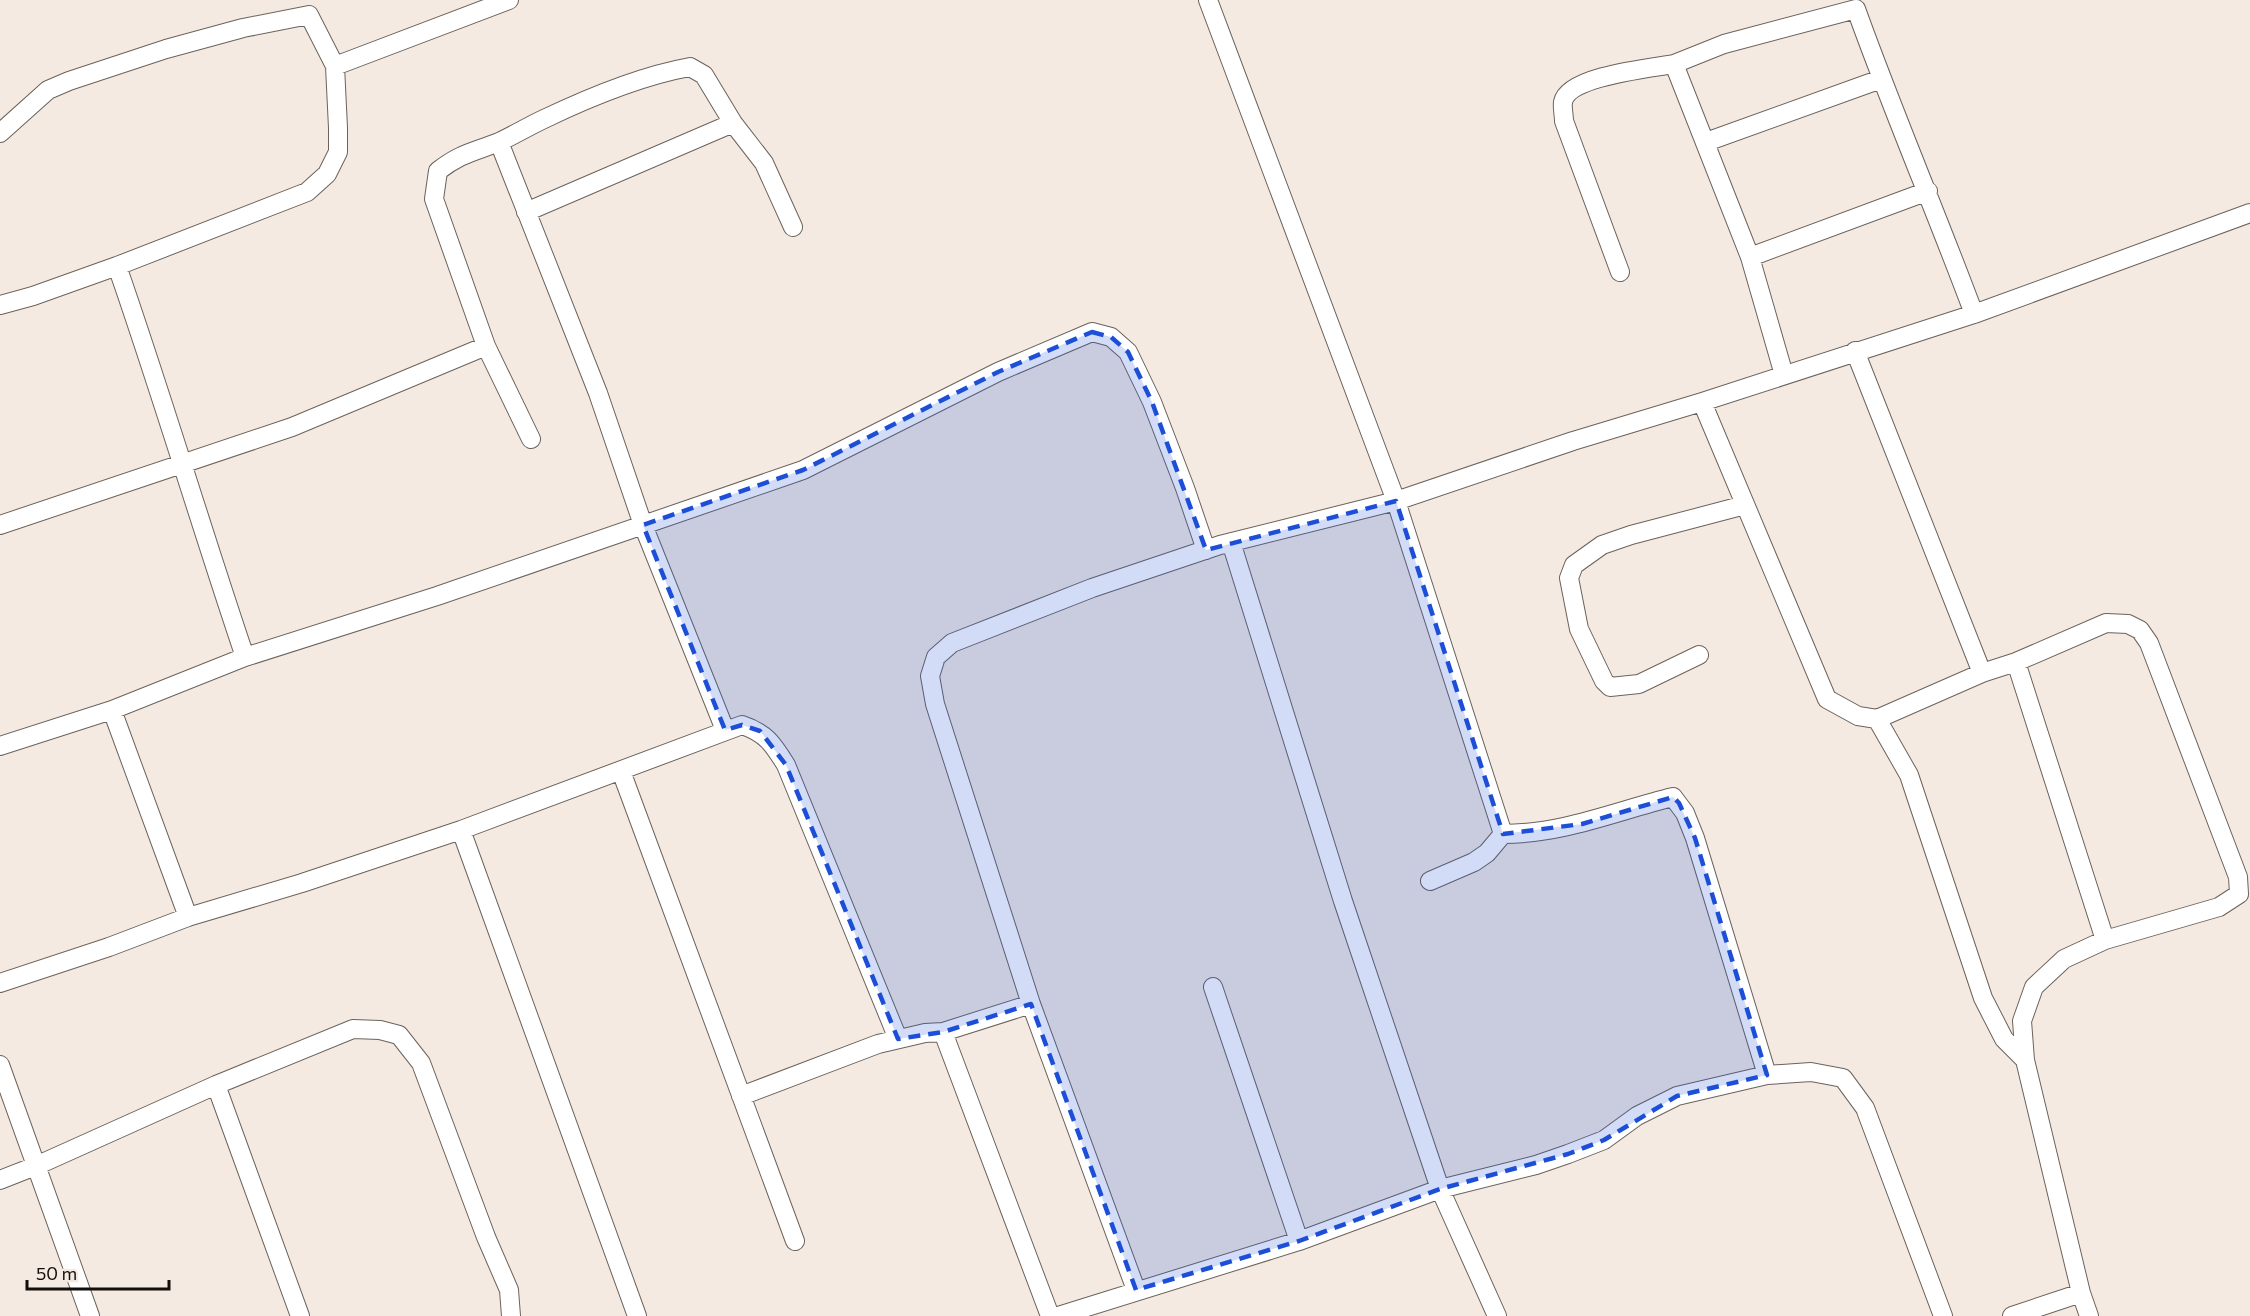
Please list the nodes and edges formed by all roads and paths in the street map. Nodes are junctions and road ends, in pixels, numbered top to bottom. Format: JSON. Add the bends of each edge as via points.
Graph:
{"nodes":[{"id":1,"x":509,"y":0,"type":"edge"},
{"id":2,"x":1208,"y":0,"type":"edge"},
{"id":3,"x":1854,"y":5,"type":"edge"},
{"id":4,"x":307,"y":7,"type":"edge"},
{"id":5,"x":1674,"y":64,"type":"junction"},
{"id":6,"x":335,"y":66,"type":"junction"},
{"id":7,"x":1881,"y":79,"type":"junction"},
{"id":8,"x":733,"y":123,"type":"junction"},
{"id":9,"x":0,"y":133,"type":"edge"},
{"id":10,"x":499,"y":142,"type":"junction"},
{"id":11,"x":1706,"y":142,"type":"junction"},
{"id":12,"x":1928,"y":191,"type":"junction"},
{"id":13,"x":526,"y":212,"type":"junction"},
{"id":14,"x":2250,"y":213,"type":"edge"},
{"id":15,"x":794,"y":227,"type":"dead end"},
{"id":16,"x":1749,"y":257,"type":"junction"},
{"id":17,"x":117,"y":266,"type":"junction"},
{"id":18,"x":1620,"y":272,"type":"dead end"},
{"id":19,"x":0,"y":305,"type":"edge"},
{"id":20,"x":1974,"y":314,"type":"junction"},
{"id":21,"x":486,"y":346,"type":"junction"},
{"id":22,"x":1855,"y":351,"type":"junction"},
{"id":23,"x":1784,"y":375,"type":"junction"},
{"id":24,"x":1702,"y":402,"type":"junction"},
{"id":25,"x":531,"y":439,"type":"dead end"},
{"id":26,"x":183,"y":465,"type":"junction"},
{"id":27,"x":1396,"y":501,"type":"junction"},
{"id":28,"x":1745,"y":505,"type":"junction"},
{"id":29,"x":0,"y":525,"type":"edge"},
{"id":30,"x":644,"y":525,"type":"junction"},
{"id":31,"x":1231,"y":542,"type":"junction"},
{"id":32,"x":1206,"y":550,"type":"junction"},
{"id":33,"x":1698,"y":655,"type":"dead end"},
{"id":34,"x":245,"y":657,"type":"junction"},
{"id":35,"x":2016,"y":662,"type":"junction"},
{"id":36,"x":1983,"y":673,"type":"junction"},
{"id":37,"x":112,"y":710,"type":"junction"},
{"id":38,"x":1877,"y":718,"type":"junction"},
{"id":39,"x":725,"y":730,"type":"junction"},
{"id":40,"x":0,"y":746,"type":"edge"},
{"id":41,"x":621,"y":771,"type":"junction"},
{"id":42,"x":461,"y":830,"type":"junction"},
{"id":43,"x":1503,"y":834,"type":"junction"},
{"id":44,"x":1430,"y":881,"type":"dead end"},
{"id":45,"x":188,"y":917,"type":"junction"},
{"id":46,"x":2105,"y":940,"type":"junction"},
{"id":47,"x":0,"y":983,"type":"edge"},
{"id":48,"x":1213,"y":987,"type":"dead end"},
{"id":49,"x":1031,"y":1004,"type":"junction"},
{"id":50,"x":943,"y":1032,"type":"junction"},
{"id":51,"x":898,"y":1039,"type":"junction"},
{"id":52,"x":2025,"y":1060,"type":"junction"},
{"id":53,"x":0,"y":1065,"type":"edge"},
{"id":54,"x":1767,"y":1075,"type":"junction"},
{"id":55,"x":216,"y":1085,"type":"junction"},
{"id":56,"x":741,"y":1096,"type":"junction"},
{"id":57,"x":38,"y":1165,"type":"junction"},
{"id":58,"x":0,"y":1180,"type":"edge"},
{"id":59,"x":1440,"y":1189,"type":"junction"},
{"id":60,"x":795,"y":1240,"type":"dead end"},
{"id":61,"x":1299,"y":1241,"type":"junction"},
{"id":62,"x":1137,"y":1290,"type":"junction"},
{"id":63,"x":2081,"y":1293,"type":"junction"},
{"id":64,"x":90,"y":1316,"type":"edge"},
{"id":65,"x":300,"y":1316,"type":"edge"},
{"id":66,"x":511,"y":1316,"type":"edge"},
{"id":67,"x":637,"y":1316,"type":"edge"},
{"id":68,"x":1050,"y":1316,"type":"edge"},
{"id":69,"x":1058,"y":1316,"type":"edge"},
{"id":70,"x":1497,"y":1316,"type":"edge"},
{"id":71,"x":1944,"y":1316,"type":"edge"},
{"id":72,"x":2012,"y":1316,"type":"edge"},
{"id":73,"x":2090,"y":1316,"type":"edge"}],
"edges":[{"from":1,"to":6,"type":"street"},
{"from":2,"to":27,"type":"street"},
{"from":3,"to":5,"type":"street","via":[[1724,44]]},
{"from":3,"to":7,"type":"street"},
{"from":4,"to":6,"type":"street"},
{"from":4,"to":9,"type":"street","via":[[69,81],[48,90]]},
{"from":5,"to":11,"type":"street"},
{"from":5,"to":18,"type":"street","via":[[1605,75],[1570,90],[1563,101],[1564,121]]},
{"from":6,"to":17,"type":"street","via":[[338,152],[327,174],[307,192]]},
{"from":7,"to":11,"type":"street"},
{"from":7,"to":12,"type":"street"},
{"from":8,"to":10,"type":"street","via":[[704,75],[690,67],[669,70],[598,95]]},
{"from":8,"to":13,"type":"street"},
{"from":8,"to":15,"type":"street","via":[[764,163]]},
{"from":10,"to":13,"type":"street"},
{"from":10,"to":21,"type":"street","via":[[454,158],[438,171],[434,199]]},
{"from":11,"to":16,"type":"street"},
{"from":12,"to":16,"type":"street"},
{"from":12,"to":20,"type":"street"},
{"from":13,"to":30,"type":"street","via":[[598,393]]},
{"from":14,"to":20,"type":"street"},
{"from":16,"to":23,"type":"street"},
{"from":17,"to":19,"type":"street"},
{"from":17,"to":26,"type":"street"},
{"from":20,"to":22,"type":"street"},
{"from":21,"to":25,"type":"street"},
{"from":21,"to":26,"type":"street","via":[[292,427]]},
{"from":22,"to":23,"type":"street"},
{"from":22,"to":36,"type":"street"},
{"from":23,"to":24,"type":"street"},
{"from":24,"to":27,"type":"street"},
{"from":24,"to":28,"type":"street"},
{"from":26,"to":29,"type":"street"},
{"from":26,"to":34,"type":"street"},
{"from":27,"to":31,"type":"street"},
{"from":27,"to":43,"type":"street"},
{"from":28,"to":33,"type":"street","via":[[1602,545],[1574,566],[1569,579],[1579,629],[1610,687],[1639,684]]},
{"from":28,"to":38,"type":"street","via":[[1827,699],[1858,716]]},
{"from":30,"to":32,"type":"street","via":[[803,470],[998,372],[1092,332],[1111,337],[1128,352],[1152,402]]},
{"from":30,"to":34,"type":"street"},
{"from":30,"to":39,"type":"street"},
{"from":31,"to":32,"type":"street"},
{"from":31,"to":59,"type":"street","via":[[1343,901]]},
{"from":32,"to":49,"type":"street","via":[[979,631],[936,657],[930,676],[935,704]]},
{"from":34,"to":37,"type":"street"},
{"from":35,"to":36,"type":"street"},
{"from":35,"to":46,"type":"street"},
{"from":35,"to":46,"type":"street","via":[[2106,623],[2128,624],[2140,630],[2150,643],[2238,877],[2239,894],[2218,907]]},
{"from":36,"to":38,"type":"street"},
{"from":37,"to":40,"type":"street"},
{"from":37,"to":45,"type":"street"},
{"from":38,"to":52,"type":"street","via":[[1909,775],[1983,998],[2004,1039]]},
{"from":39,"to":41,"type":"street"},
{"from":39,"to":51,"type":"street","via":[[742,724],[760,731],[786,765]]},
{"from":41,"to":42,"type":"street"},
{"from":41,"to":56,"type":"street"},
{"from":42,"to":45,"type":"street"},
{"from":42,"to":67,"type":"street"},
{"from":43,"to":44,"type":"street","via":[[1474,862]]},
{"from":43,"to":54,"type":"street","via":[[1582,824],[1673,797],[1685,813],[1695,838]]},
{"from":45,"to":47,"type":"street"},
{"from":46,"to":52,"type":"street","via":[[2064,959],[2034,987],[2022,1020]]},
{"from":48,"to":61,"type":"street"},
{"from":49,"to":50,"type":"street"},
{"from":49,"to":62,"type":"street"},
{"from":50,"to":51,"type":"street"},
{"from":50,"to":68,"type":"street"},
{"from":51,"to":56,"type":"street"},
{"from":52,"to":63,"type":"street"},
{"from":53,"to":57,"type":"street"},
{"from":54,"to":59,"type":"street","via":[[1677,1096],[1637,1116],[1604,1140],[1568,1155]]},
{"from":54,"to":71,"type":"street","via":[[1811,1072],[1843,1078],[1865,1108]]},
{"from":55,"to":57,"type":"street"},
{"from":55,"to":65,"type":"street"},
{"from":55,"to":66,"type":"street","via":[[353,1029],[399,1035],[421,1063],[509,1290]]},
{"from":56,"to":60,"type":"street"},
{"from":57,"to":58,"type":"street"},
{"from":57,"to":64,"type":"street"},
{"from":59,"to":61,"type":"street"},
{"from":59,"to":70,"type":"street"},
{"from":61,"to":62,"type":"street"},
{"from":62,"to":69,"type":"street"},
{"from":63,"to":72,"type":"street"},
{"from":63,"to":73,"type":"street"}]}
